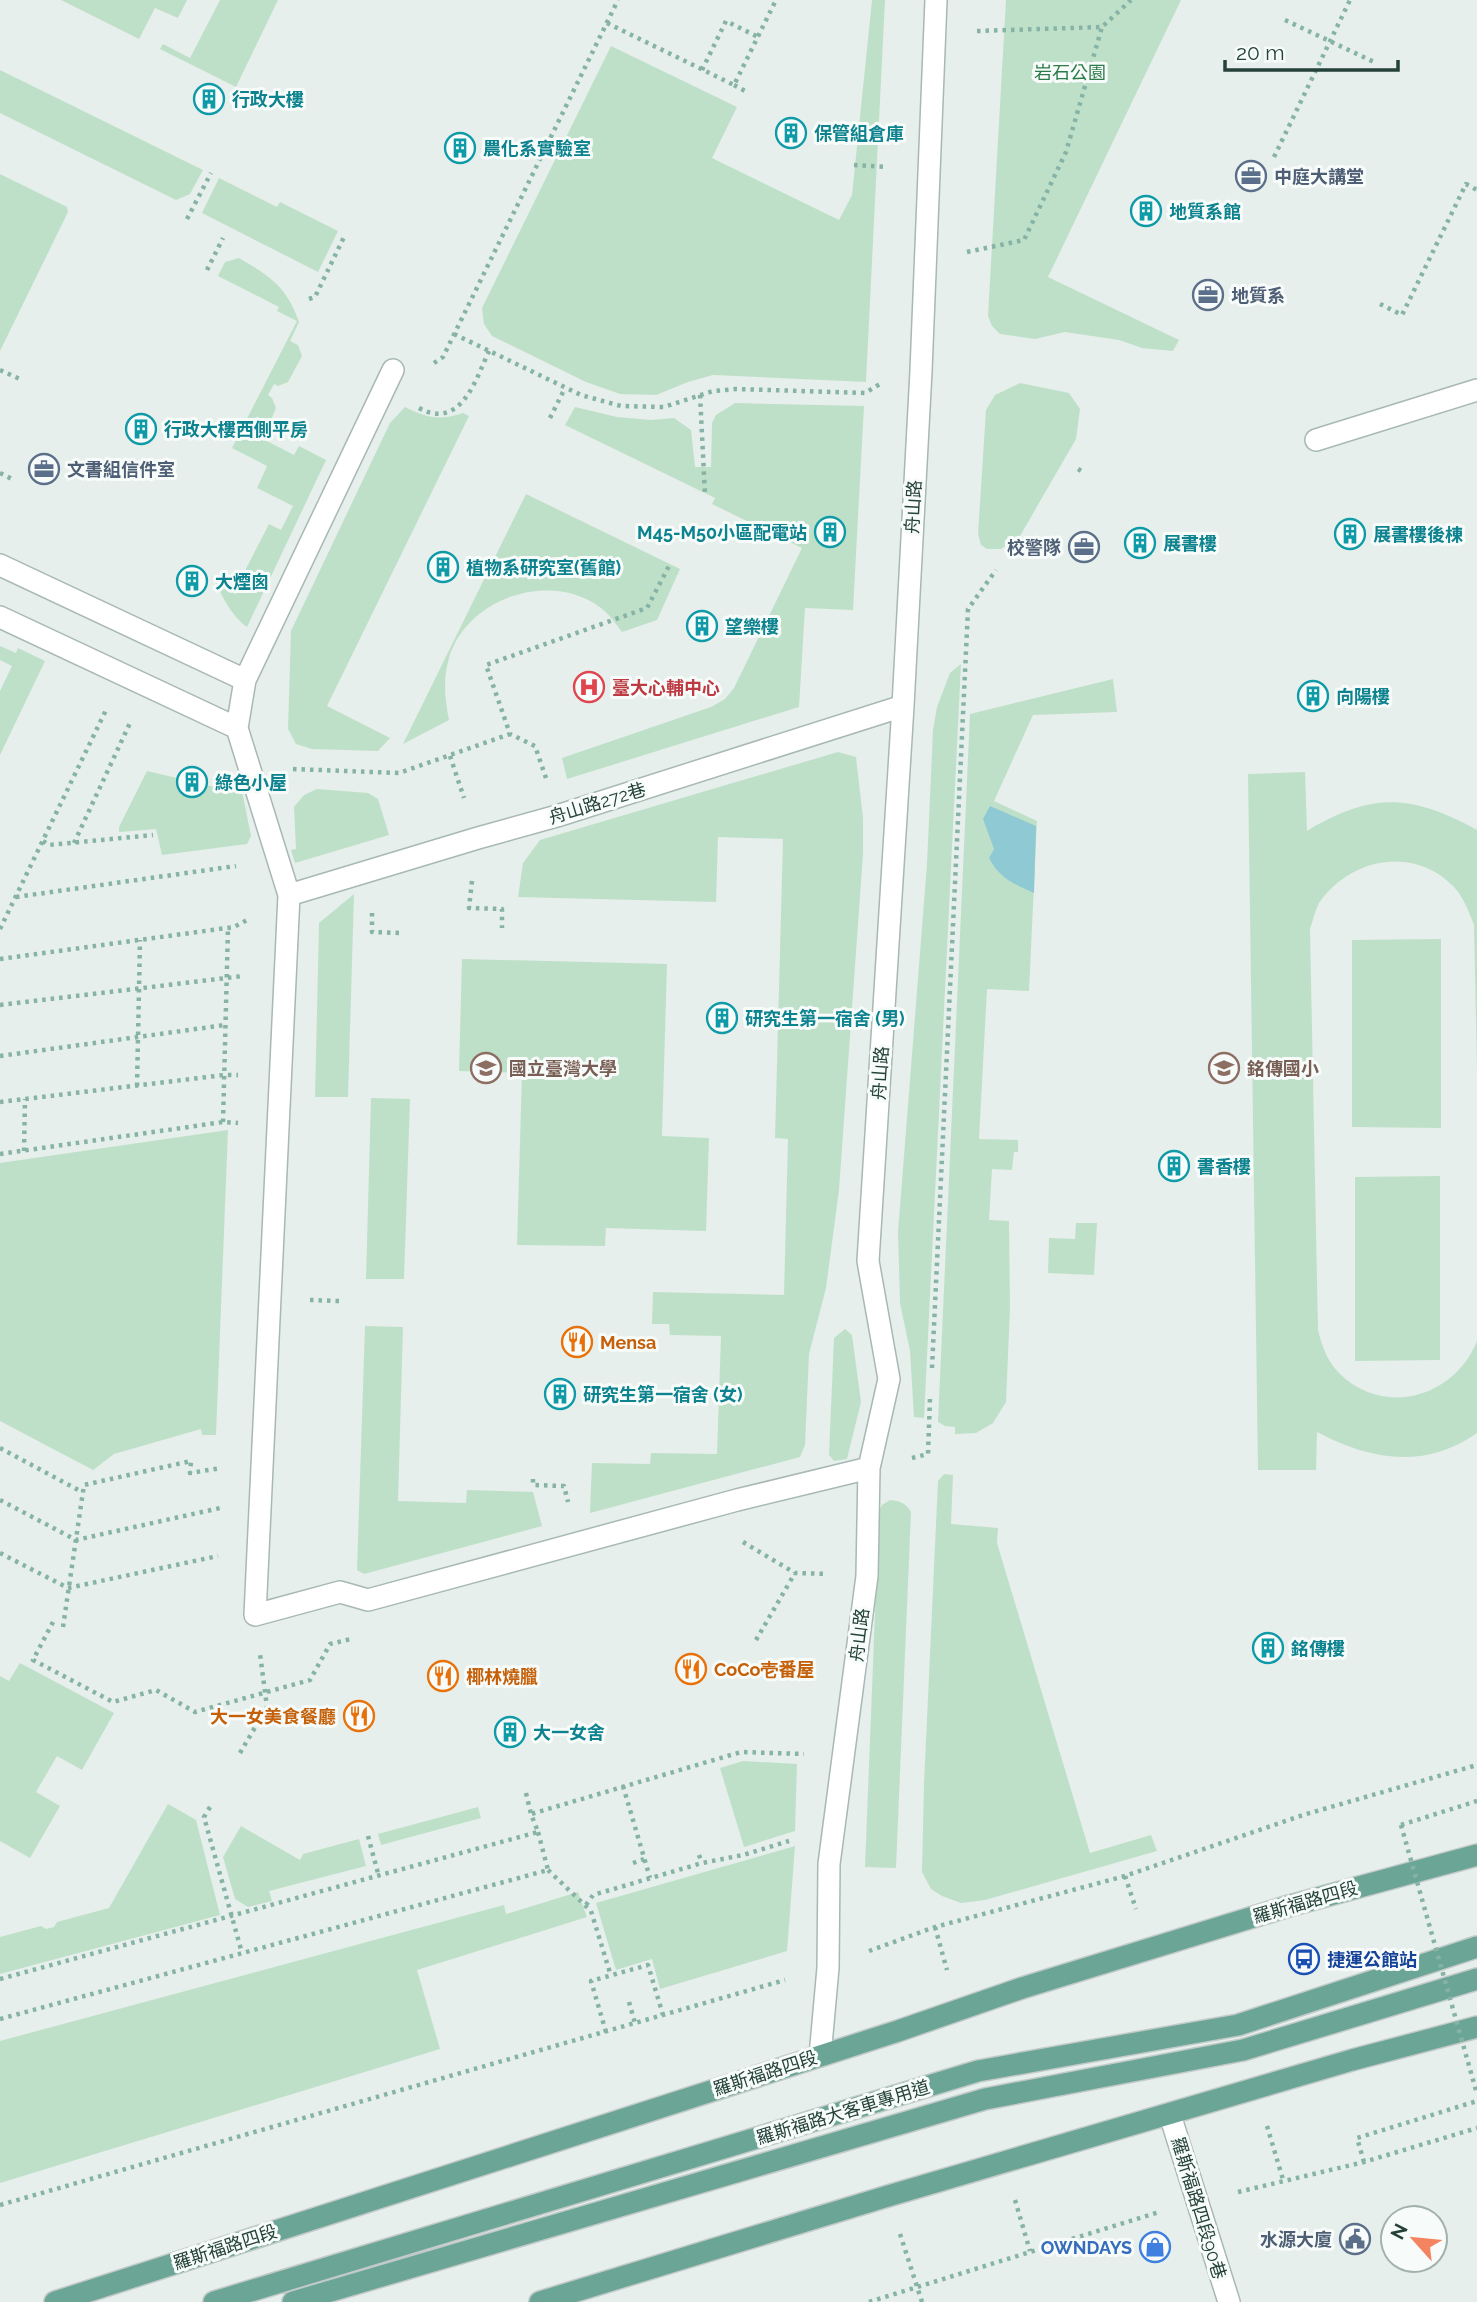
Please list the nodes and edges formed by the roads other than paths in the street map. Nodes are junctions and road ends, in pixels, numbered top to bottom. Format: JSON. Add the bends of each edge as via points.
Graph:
{"nodes":[{"id":1,"x":936,"y":0,"type":"edge"},
{"id":2,"x":389,"y":379,"type":"road end"},
{"id":3,"x":1477,"y":390,"type":"edge"},
{"id":4,"x":1316,"y":440,"type":"dead end"},
{"id":5,"x":0,"y":565,"type":"edge"},
{"id":6,"x":0,"y":617,"type":"edge"},
{"id":7,"x":245,"y":680,"type":"junction"},
{"id":8,"x":903,"y":706,"type":"junction"},
{"id":9,"x":237,"y":729,"type":"junction"},
{"id":10,"x":289,"y":895,"type":"junction"},
{"id":11,"x":869,"y":1468,"type":"junction"},
{"id":12,"x":1477,"y":1855,"type":"edge"},
{"id":13,"x":1477,"y":1947,"type":"edge"},
{"id":14,"x":1477,"y":1979,"type":"edge"},
{"id":15,"x":1477,"y":2027,"type":"edge"},
{"id":16,"x":820,"y":2056,"type":"junction"},
{"id":17,"x":1171,"y":2115,"type":"junction"},
{"id":18,"x":55,"y":2302,"type":"edge"},
{"id":19,"x":214,"y":2302,"type":"edge"},
{"id":20,"x":293,"y":2302,"type":"edge"},
{"id":21,"x":540,"y":2302,"type":"edge"},
{"id":22,"x":1228,"y":2302,"type":"edge"}],
"edges":[{"from":1,"to":8,"type":"street","name":"舟山路"},
{"from":2,"to":7,"type":"street"},
{"from":3,"to":4,"type":"street"},
{"from":5,"to":7,"type":"street"},
{"from":6,"to":9,"type":"street"},
{"from":7,"to":9,"type":"street"},
{"from":8,"to":10,"type":"street","name":"舟山路272巷"},
{"from":8,"to":11,"type":"street","name":"舟山路","via":[[868,1261],[890,1379]]},
{"from":9,"to":10,"type":"street"},
{"from":10,"to":11,"type":"street","via":[[255,1615],[340,1592],[368,1600]]},
{"from":11,"to":16,"type":"street","name":"舟山路","via":[[867,1576],[829,1864],[828,1968]]},
{"from":12,"to":16,"type":"main road","name":"羅斯福路四段","via":[[1289,1906]]},
{"from":13,"to":19,"type":"main road","name":"羅斯福路大客車專用道","via":[[1238,2025],[978,2071]]},
{"from":14,"to":20,"type":"main road","name":"羅斯福路大客車專用道","via":[[1243,2050],[985,2099]]},
{"from":15,"to":17,"type":"main road"},
{"from":16,"to":18,"type":"main road","name":"羅斯福路四段"},
{"from":17,"to":21,"type":"main road"},
{"from":17,"to":22,"type":"street","name":"羅斯福路四段90巷"}]}
